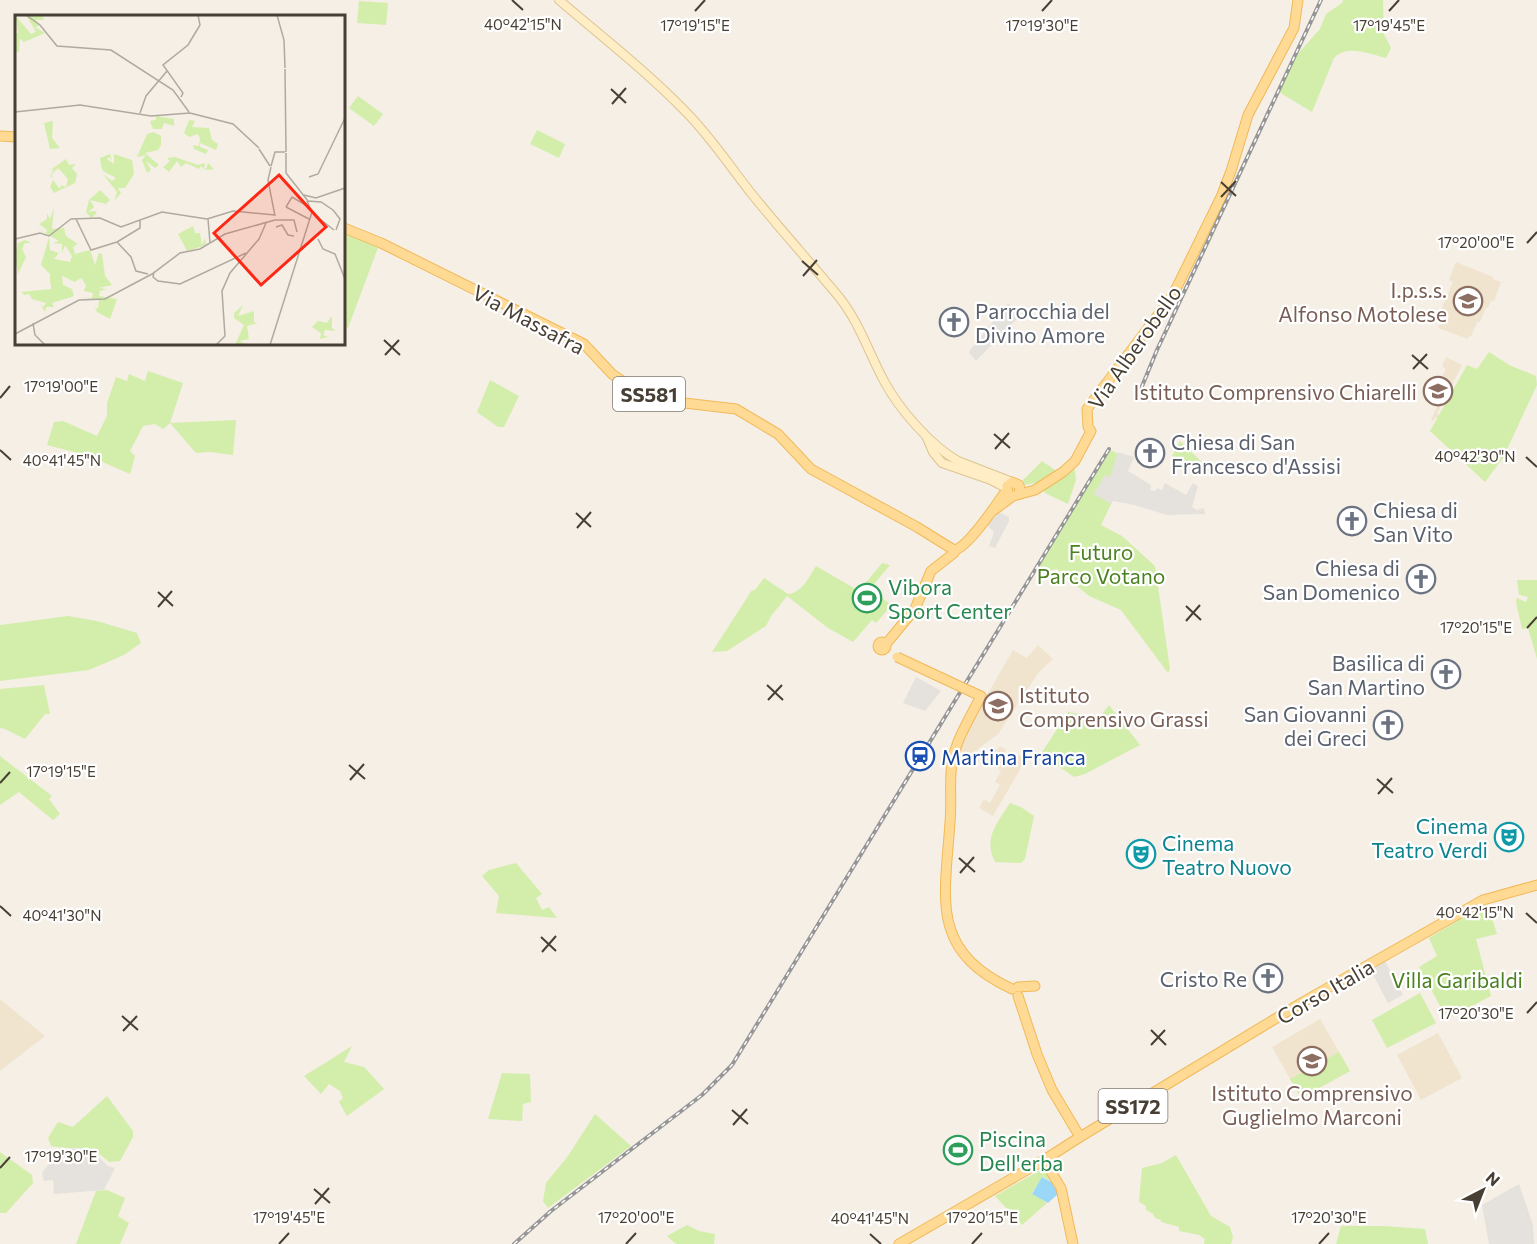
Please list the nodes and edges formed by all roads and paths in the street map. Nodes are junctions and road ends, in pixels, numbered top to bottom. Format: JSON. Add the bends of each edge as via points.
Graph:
{"nodes":[{"id":1,"x":559,"y":0,"type":"edge"},
{"id":2,"x":1298,"y":0,"type":"edge"},
{"id":3,"x":0,"y":136,"type":"edge"},
{"id":4,"x":15,"y":137,"type":"edge"},
{"id":5,"x":345,"y":228,"type":"edge"},
{"id":6,"x":925,"y":434,"type":"junction"},
{"id":7,"x":943,"y":450,"type":"junction"},
{"id":8,"x":936,"y":457,"type":"junction"},
{"id":9,"x":1013,"y":490,"type":"junction"},
{"id":10,"x":955,"y":551,"type":"junction"},
{"id":11,"x":1537,"y":885,"type":"edge"},
{"id":12,"x":1080,"y":1137,"type":"junction"},
{"id":13,"x":1044,"y":1160,"type":"junction"},
{"id":14,"x":899,"y":1244,"type":"edge"},
{"id":15,"x":1073,"y":1244,"type":"edge"}],
"edges":[{"from":1,"to":6,"type":"main road","via":[[710,138],[841,299],[891,392]]},
{"from":2,"to":9,"type":"main road","name":"Via Alberobello","via":[[1294,28],[1248,115],[1231,171],[1173,295],[1087,409],[1091,431],[1075,460],[1035,490]]},
{"from":3,"to":4,"type":"main road"},
{"from":5,"to":10,"type":"main road","name":"Via Massafra","number":"SS581","via":[[584,344],[612,374],[633,388],[668,401],[736,409],[778,434],[810,469]]},
{"from":6,"to":7,"type":"main road"},
{"from":6,"to":8,"type":"main road"},
{"from":7,"to":8,"type":"main road"},
{"from":7,"to":9,"type":"main road"},
{"from":8,"to":9,"type":"main road","via":[[942,463]]},
{"from":9,"to":10,"type":"main road"},
{"from":10,"to":12,"type":"main road","bridge":true,"via":[[931,571],[915,609],[885,644],[897,657],[976,694],[952,763],[946,908],[955,939],[967,960],[991,979],[1017,991],[1052,1090]]},
{"from":11,"to":12,"type":"main road","name":"Corso Italia","number":"SS172","via":[[1490,897],[1303,1002]]},
{"from":12,"to":13,"type":"main road","number":"SS172"},
{"from":13,"to":14,"type":"main road","number":"SS172"},
{"from":13,"to":15,"type":"main road","via":[[1061,1188]]}]}
